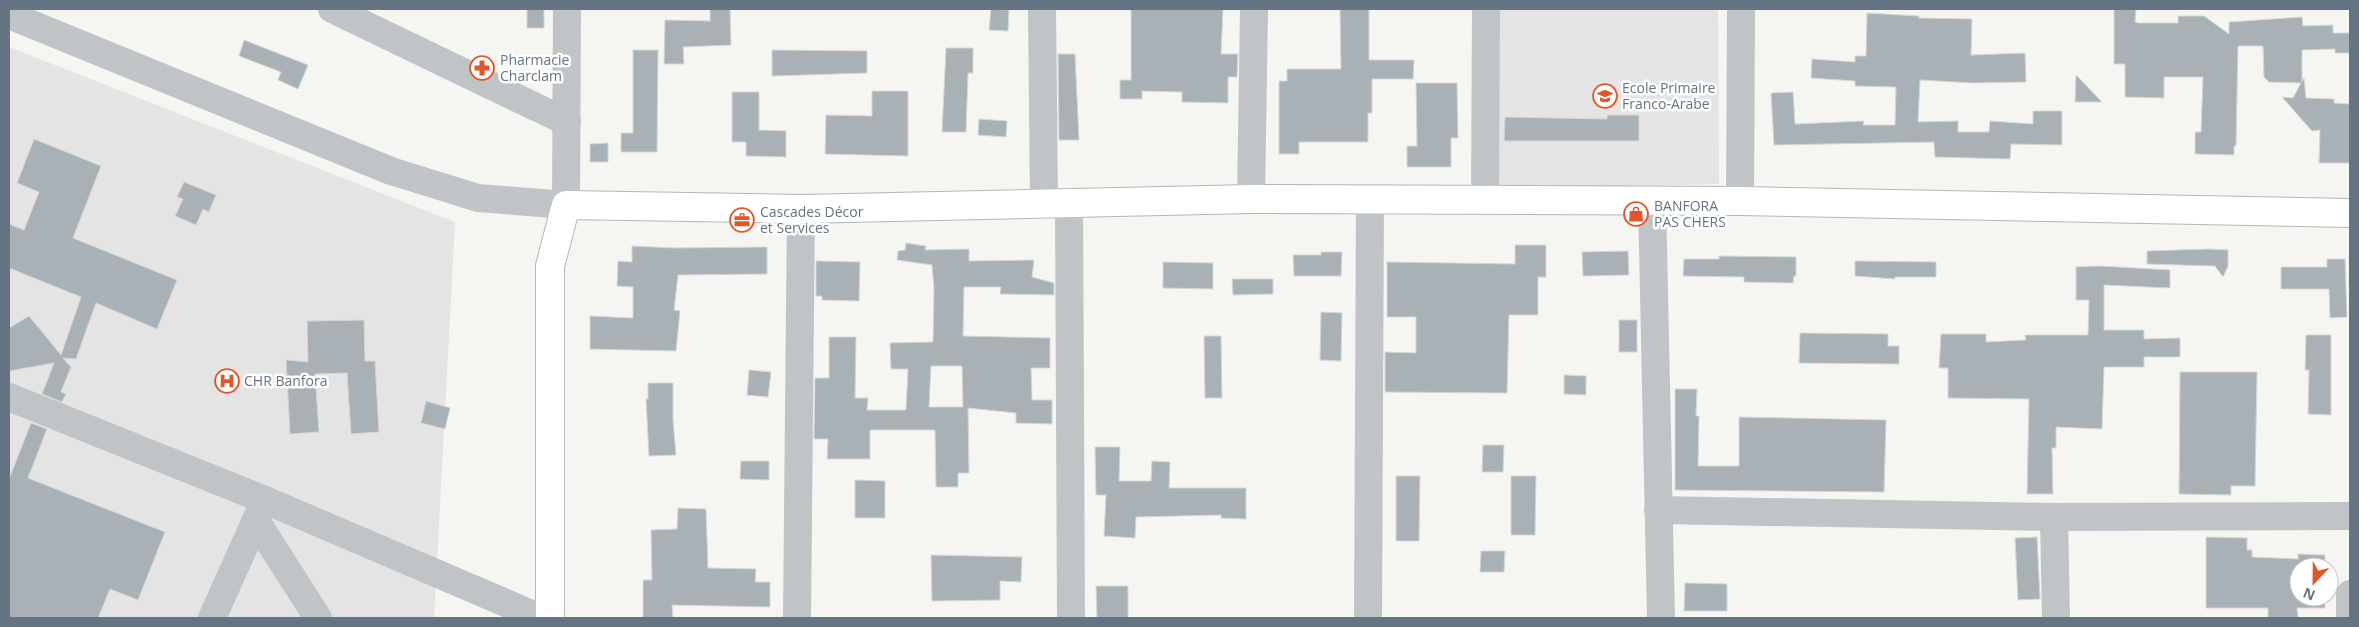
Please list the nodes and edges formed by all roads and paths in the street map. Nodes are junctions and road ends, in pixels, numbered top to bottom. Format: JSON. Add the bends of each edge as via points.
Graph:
{"nodes":[{"id":1,"x":332,"y":9,"type":"edge"},
{"id":2,"x":567,"y":9,"type":"edge"},
{"id":3,"x":1042,"y":9,"type":"edge"},
{"id":4,"x":1254,"y":9,"type":"edge"},
{"id":5,"x":1486,"y":9,"type":"edge"},
{"id":6,"x":1741,"y":9,"type":"edge"},
{"id":7,"x":9,"y":15,"type":"edge"},
{"id":8,"x":567,"y":122,"type":"junction"},
{"id":9,"x":1251,"y":199,"type":"junction"},
{"id":10,"x":1370,"y":200,"type":"junction"},
{"id":11,"x":1485,"y":200,"type":"junction"},
{"id":12,"x":1652,"y":200,"type":"junction"},
{"id":13,"x":1740,"y":201,"type":"junction"},
{"id":14,"x":1057,"y":202,"type":"junction"},
{"id":15,"x":566,"y":205,"type":"junction"},
{"id":16,"x":801,"y":209,"type":"junction"},
{"id":17,"x":2350,"y":213,"type":"edge"},
{"id":18,"x":9,"y":397,"type":"edge"},
{"id":19,"x":260,"y":510,"type":"junction"},
{"id":20,"x":1658,"y":510,"type":"junction"},
{"id":21,"x":2350,"y":516,"type":"edge"},
{"id":22,"x":2054,"y":517,"type":"junction"},
{"id":23,"x":2350,"y":594,"type":"edge"},
{"id":24,"x":212,"y":618,"type":"edge"},
{"id":25,"x":318,"y":618,"type":"edge"},
{"id":26,"x":541,"y":618,"type":"edge"},
{"id":27,"x":550,"y":618,"type":"edge"},
{"id":28,"x":797,"y":618,"type":"edge"},
{"id":29,"x":1071,"y":618,"type":"edge"},
{"id":30,"x":1368,"y":618,"type":"edge"},
{"id":31,"x":1660,"y":618,"type":"edge"},
{"id":32,"x":2056,"y":618,"type":"edge"},
{"id":33,"x":2350,"y":618,"type":"edge"}],
"edges":[{"from":1,"to":8,"type":"street"},
{"from":2,"to":8,"type":"street"},
{"from":3,"to":14,"type":"street"},
{"from":4,"to":9,"type":"street"},
{"from":5,"to":11,"type":"street"},
{"from":6,"to":13,"type":"street"},
{"from":7,"to":15,"type":"street","via":[[391,170],[478,198]]},
{"from":8,"to":15,"type":"street"},
{"from":9,"to":10,"type":"main road"},
{"from":9,"to":14,"type":"main road"},
{"from":10,"to":11,"type":"main road"},
{"from":10,"to":30,"type":"street"},
{"from":11,"to":12,"type":"main road"},
{"from":12,"to":13,"type":"main road"},
{"from":12,"to":20,"type":"street"},
{"from":13,"to":17,"type":"main road"},
{"from":14,"to":16,"type":"main road"},
{"from":14,"to":29,"type":"street"},
{"from":15,"to":16,"type":"main road"},
{"from":15,"to":27,"type":"main road","via":[[550,266]]},
{"from":16,"to":28,"type":"street"},
{"from":18,"to":19,"type":"street"},
{"from":19,"to":24,"type":"street"},
{"from":19,"to":25,"type":"street"},
{"from":19,"to":26,"type":"street"},
{"from":20,"to":22,"type":"street"},
{"from":20,"to":31,"type":"street"},
{"from":21,"to":22,"type":"street"},
{"from":22,"to":32,"type":"street"},
{"from":23,"to":33,"type":"street"}]}
